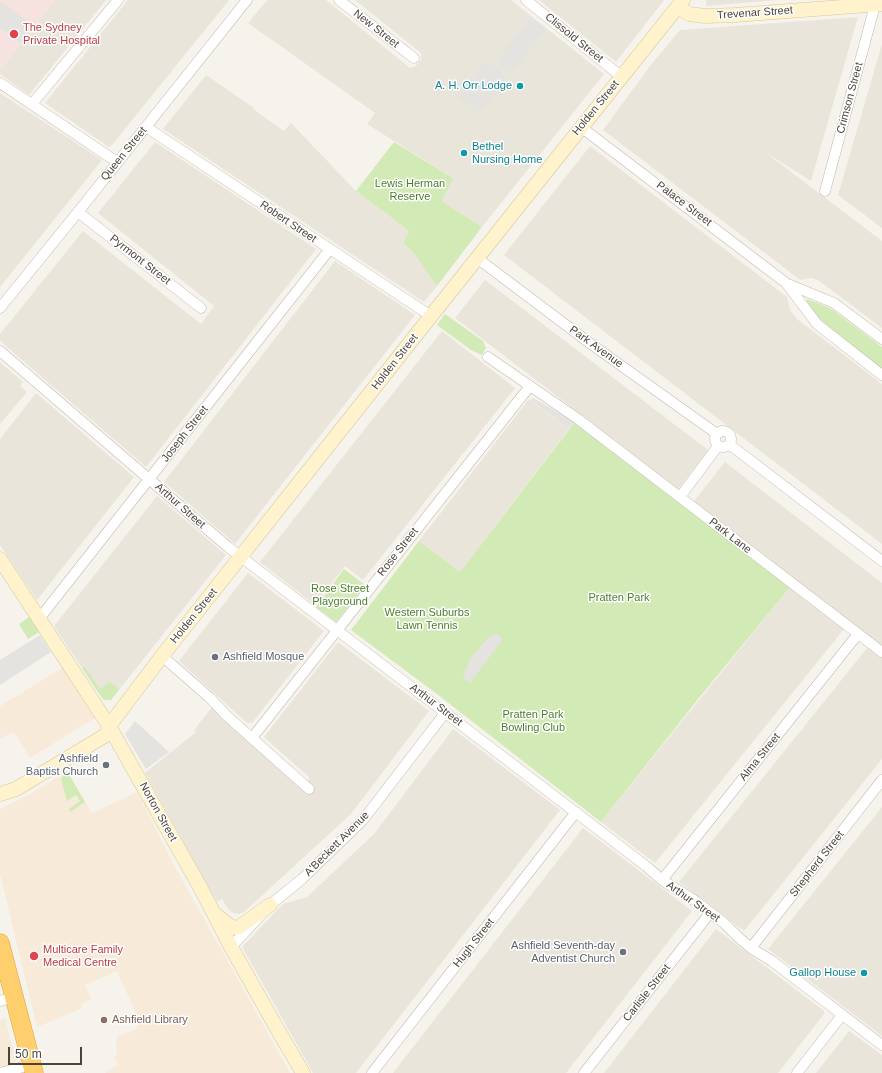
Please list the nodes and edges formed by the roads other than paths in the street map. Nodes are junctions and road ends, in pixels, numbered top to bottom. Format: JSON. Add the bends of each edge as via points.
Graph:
{"nodes":[{"id":1,"x":118,"y":0,"type":"edge"},
{"id":2,"x":247,"y":0,"type":"edge"},
{"id":3,"x":339,"y":0,"type":"edge"},
{"id":4,"x":526,"y":0,"type":"edge"},
{"id":5,"x":680,"y":3,"type":"edge"},
{"id":6,"x":878,"y":5,"type":"edge"},
{"id":7,"x":414,"y":58,"type":"dead end"},
{"id":8,"x":622,"y":76,"type":"junction"},
{"id":9,"x":0,"y":83,"type":"edge"},
{"id":10,"x":32,"y":104,"type":"junction"},
{"id":11,"x":146,"y":127,"type":"junction"},
{"id":12,"x":581,"y":127,"type":"junction"},
{"id":13,"x":117,"y":162,"type":"junction"},
{"id":14,"x":825,"y":191,"type":"dead end"},
{"id":15,"x":78,"y":212,"type":"junction"},
{"id":16,"x":330,"y":249,"type":"junction"},
{"id":17,"x":477,"y":258,"type":"junction"},
{"id":18,"x":786,"y":283,"type":"junction"},
{"id":19,"x":0,"y":308,"type":"edge"},
{"id":20,"x":201,"y":308,"type":"dead end"},
{"id":21,"x":431,"y":316,"type":"junction"},
{"id":22,"x":882,"y":339,"type":"edge"},
{"id":23,"x":0,"y":351,"type":"edge"},
{"id":24,"x":488,"y":357,"type":"dead end"},
{"id":25,"x":882,"y":375,"type":"edge"},
{"id":26,"x":530,"y":386,"type":"junction"},
{"id":27,"x":724,"y":445,"type":"junction"},
{"id":28,"x":149,"y":479,"type":"junction"},
{"id":29,"x":680,"y":497,"type":"junction"},
{"id":30,"x":241,"y":557,"type":"junction"},
{"id":31,"x":0,"y":559,"type":"edge"},
{"id":32,"x":882,"y":561,"type":"edge"},
{"id":33,"x":39,"y":619,"type":"junction"},
{"id":34,"x":337,"y":630,"type":"junction"},
{"id":35,"x":858,"y":634,"type":"junction"},
{"id":36,"x":882,"y":652,"type":"edge"},
{"id":37,"x":162,"y":656,"type":"junction"},
{"id":38,"x":446,"y":713,"type":"junction"},
{"id":39,"x":109,"y":726,"type":"junction"},
{"id":40,"x":252,"y":738,"type":"junction"},
{"id":41,"x":882,"y":780,"type":"edge"},
{"id":42,"x":309,"y":789,"type":"dead end"},
{"id":43,"x":0,"y":793,"type":"edge"},
{"id":44,"x":576,"y":812,"type":"junction"},
{"id":45,"x":662,"y":880,"type":"junction"},
{"id":46,"x":270,"y":905,"type":"junction"},
{"id":47,"x":710,"y":913,"type":"junction"},
{"id":48,"x":214,"y":914,"type":"junction"},
{"id":49,"x":0,"y":943,"type":"edge"},
{"id":50,"x":231,"y":947,"type":"junction"},
{"id":51,"x":751,"y":948,"type":"junction"},
{"id":52,"x":7,"y":999,"type":"edge"},
{"id":53,"x":842,"y":1015,"type":"junction"},
{"id":54,"x":882,"y":1045,"type":"edge"},
{"id":55,"x":33,"y":1069,"type":"edge"},
{"id":56,"x":0,"y":1073,"type":"edge"},
{"id":57,"x":303,"y":1073,"type":"edge"},
{"id":58,"x":372,"y":1073,"type":"edge"},
{"id":59,"x":584,"y":1073,"type":"edge"},
{"id":60,"x":797,"y":1073,"type":"edge"}],
"edges":[{"from":1,"to":10,"type":"street"},
{"from":2,"to":11,"type":"street","name":"Queen Street"},
{"from":3,"to":7,"type":"street","name":"New Street"},
{"from":4,"to":8,"type":"street","name":"Clissold Street"},
{"from":5,"to":6,"type":"street","name":"Trevenar Street","via":[[689,14],[705,16]]},
{"from":5,"to":8,"type":"street","name":"Holden Street"},
{"from":6,"to":14,"type":"street","name":"Crimson Street"},
{"from":8,"to":12,"type":"street","name":"Holden Street"},
{"from":9,"to":10,"type":"street"},
{"from":10,"to":13,"type":"street"},
{"from":11,"to":13,"type":"street","name":"Queen Street"},
{"from":11,"to":16,"type":"street","name":"Robert Street"},
{"from":12,"to":17,"type":"street","name":"Holden Street"},
{"from":12,"to":18,"type":"street","name":"Palace Street"},
{"from":13,"to":15,"type":"street","name":"Queen Street"},
{"from":15,"to":19,"type":"street","name":"Queen Street"},
{"from":15,"to":20,"type":"street","name":"Pyrmont Street"},
{"from":16,"to":21,"type":"street","name":"Robert Street"},
{"from":16,"to":28,"type":"street","name":"Joseph Street"},
{"from":17,"to":21,"type":"street","name":"Holden Street"},
{"from":17,"to":27,"type":"street","name":"Park Avenue","via":[[717,434],[715,439]]},
{"from":18,"to":22,"type":"street","name":"Palace Street","via":[[834,303]]},
{"from":18,"to":25,"type":"street","name":"Palace Street","via":[[818,324]]},
{"from":21,"to":30,"type":"street","name":"Holden Street"},
{"from":23,"to":28,"type":"street","name":"Arthur Street"},
{"from":24,"to":26,"type":"street"},
{"from":26,"to":29,"type":"street","name":"Park Lane","via":[[578,419]]},
{"from":26,"to":34,"type":"street","name":"Rose Street"},
{"from":27,"to":29,"type":"street"},
{"from":27,"to":32,"type":"street"},
{"from":28,"to":30,"type":"street","name":"Arthur Street"},
{"from":28,"to":33,"type":"street","name":"Joseph Street"},
{"from":29,"to":35,"type":"street","name":"Park Lane"},
{"from":30,"to":34,"type":"street","name":"Arthur Street"},
{"from":30,"to":37,"type":"street","name":"Holden Street"},
{"from":31,"to":33,"type":"street","name":"Norton Street"},
{"from":33,"to":39,"type":"street","name":"Norton Street"},
{"from":34,"to":38,"type":"street","name":"Arthur Street"},
{"from":34,"to":40,"type":"street","name":"Rose Street"},
{"from":35,"to":36,"type":"street","name":"Park Lane"},
{"from":35,"to":45,"type":"street","name":"Alma Street"},
{"from":37,"to":39,"type":"street","name":"Holden Street"},
{"from":37,"to":40,"type":"street"},
{"from":38,"to":44,"type":"street","name":"Arthur Street"},
{"from":38,"to":46,"type":"street","name":"A'Beckett Avenue","via":[[363,820],[302,880]]},
{"from":39,"to":43,"type":"street","name":"Holden Street","via":[[101,728],[11,781]]},
{"from":39,"to":48,"type":"street","name":"Norton Street"},
{"from":40,"to":42,"type":"street"},
{"from":41,"to":51,"type":"street","name":"Shepherd Street"},
{"from":44,"to":45,"type":"street","name":"Arthur Street"},
{"from":44,"to":58,"type":"street","name":"Hugh Street"},
{"from":45,"to":47,"type":"street","name":"Arthur Street"},
{"from":46,"to":48,"type":"street","via":[[235,928]]},
{"from":46,"to":50,"type":"street","name":"A'Beckett Avenue"},
{"from":47,"to":51,"type":"street","name":"Arthur Street"},
{"from":47,"to":59,"type":"street","name":"Carlisle Street"},
{"from":48,"to":50,"type":"street","name":"Norton Street"},
{"from":49,"to":52,"type":"highway"},
{"from":50,"to":57,"type":"street","name":"Norton Street"},
{"from":51,"to":53,"type":"street","name":"Arthur Street"},
{"from":52,"to":55,"type":"highway"},
{"from":53,"to":54,"type":"street","name":"Arthur Street"},
{"from":53,"to":60,"type":"street"},
{"from":55,"to":56,"type":"street"}]}
